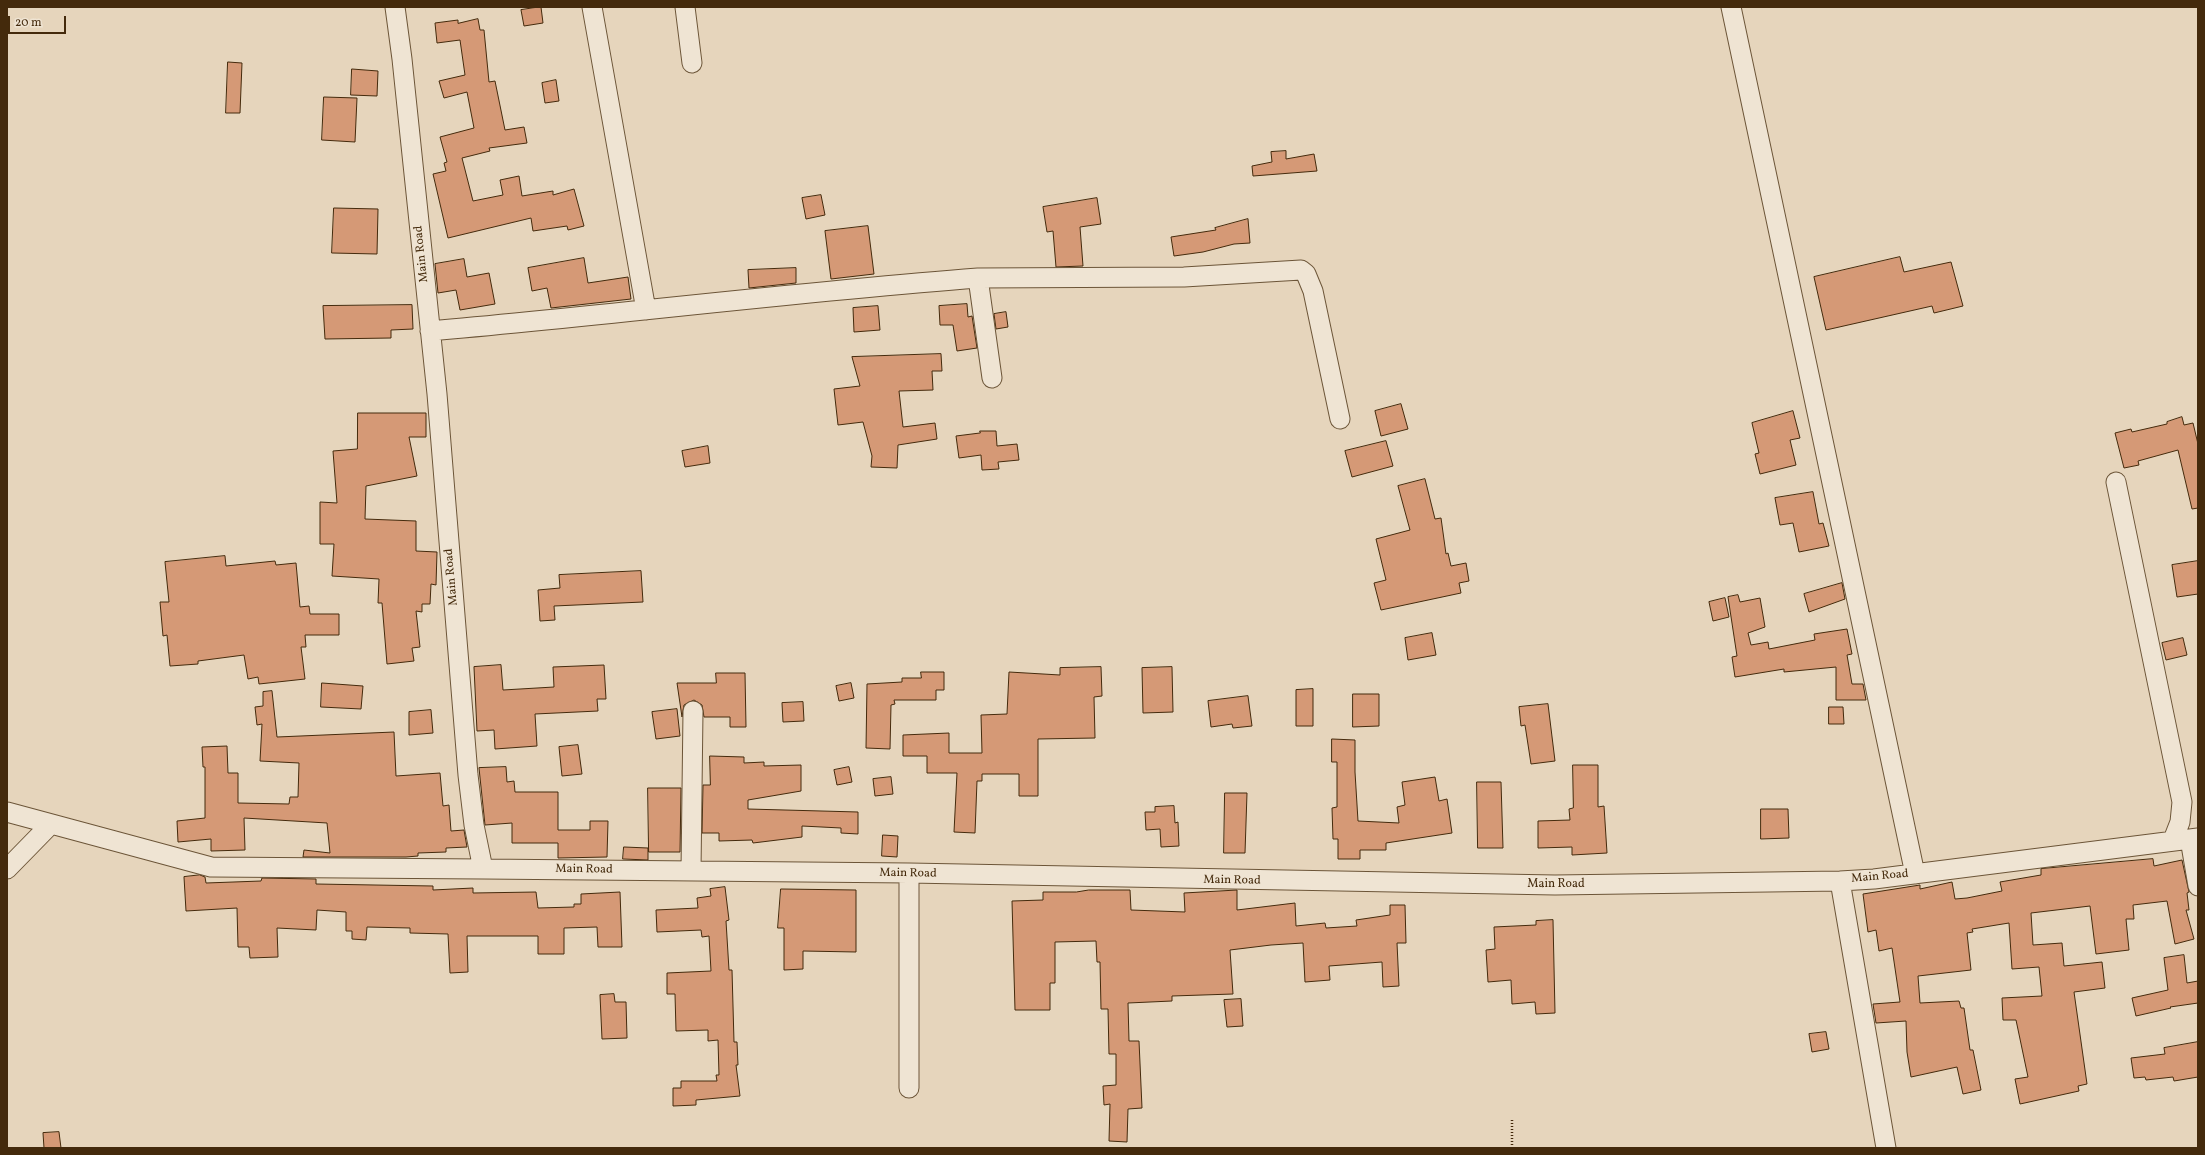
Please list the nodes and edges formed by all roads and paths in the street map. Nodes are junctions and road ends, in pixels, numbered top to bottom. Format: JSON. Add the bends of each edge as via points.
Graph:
{"nodes":[{"id":1,"x":395,"y":7,"type":"edge"},
{"id":2,"x":592,"y":7,"type":"edge"},
{"id":3,"x":685,"y":7,"type":"edge"},
{"id":4,"x":1731,"y":7,"type":"edge"},
{"id":5,"x":692,"y":63,"type":"dead end"},
{"id":6,"x":978,"y":278,"type":"junction"},
{"id":7,"x":646,"y":310,"type":"junction"},
{"id":8,"x":430,"y":331,"type":"junction"},
{"id":9,"x":992,"y":378,"type":"dead end"},
{"id":10,"x":1340,"y":419,"type":"dead end"},
{"id":11,"x":2116,"y":482,"type":"dead end"},
{"id":12,"x":693,"y":711,"type":"dead end"},
{"id":13,"x":7,"y":812,"type":"edge"},
{"id":14,"x":50,"y":825,"type":"junction"},
{"id":15,"x":2187,"y":839,"type":"edge"},
{"id":16,"x":7,"y":869,"type":"edge"},
{"id":17,"x":483,"y":869,"type":"junction"},
{"id":18,"x":691,"y":871,"type":"junction"},
{"id":19,"x":909,"y":874,"type":"junction"},
{"id":20,"x":1915,"y":874,"type":"junction"},
{"id":21,"x":1840,"y":881,"type":"junction"},
{"id":22,"x":2198,"y":886,"type":"edge"},
{"id":23,"x":909,"y":1088,"type":"dead end"},
{"id":24,"x":1512,"y":1118,"type":"dead end"},
{"id":25,"x":1512,"y":1148,"type":"edge"},
{"id":26,"x":1886,"y":1148,"type":"edge"}],
"edges":[{"from":1,"to":8,"type":"street","name":"Main Road"},
{"from":2,"to":7,"type":"street"},
{"from":3,"to":5,"type":"street"},
{"from":4,"to":20,"type":"street"},
{"from":6,"to":7,"type":"street"},
{"from":6,"to":9,"type":"street"},
{"from":6,"to":10,"type":"street","via":[[1184,277],[1301,270],[1306,274],[1313,291]]},
{"from":7,"to":8,"type":"street"},
{"from":8,"to":17,"type":"street","name":"Main Road","via":[[468,775]]},
{"from":11,"to":15,"type":"street","via":[[2182,802],[2180,822]]},
{"from":12,"to":18,"type":"street"},
{"from":13,"to":14,"type":"street"},
{"from":14,"to":16,"type":"street"},
{"from":14,"to":17,"type":"street","via":[[211,867]]},
{"from":15,"to":20,"type":"street","name":"Main Road"},
{"from":15,"to":22,"type":"street"},
{"from":17,"to":18,"type":"street","name":"Main Road"},
{"from":18,"to":19,"type":"street","name":"Main Road"},
{"from":19,"to":21,"type":"street","name":"Main Road","via":[[1555,885]]},
{"from":19,"to":23,"type":"street"},
{"from":20,"to":21,"type":"street","name":"Main Road"},
{"from":21,"to":26,"type":"street"},
{"from":24,"to":25,"type":"path"}]}
